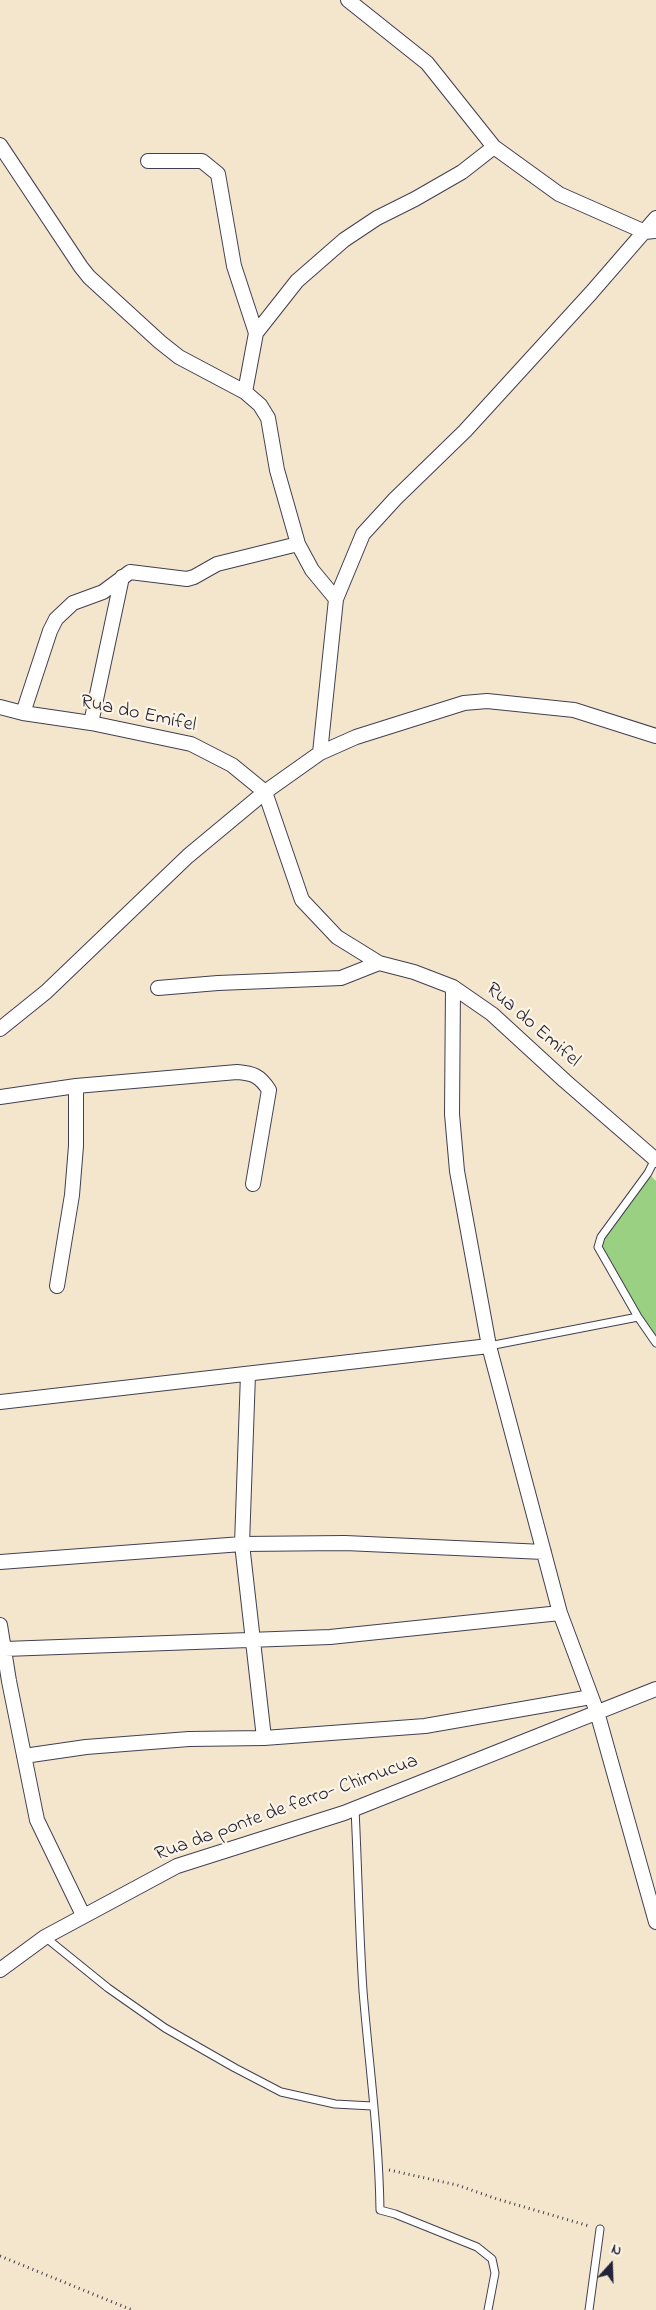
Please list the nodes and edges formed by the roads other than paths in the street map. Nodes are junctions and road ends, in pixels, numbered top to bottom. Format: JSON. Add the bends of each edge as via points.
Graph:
{"nodes":[{"id":1,"x":348,"y":0,"type":"edge"},
{"id":2,"x":0,"y":144,"type":"edge"},
{"id":3,"x":494,"y":146,"type":"junction"},
{"id":4,"x":148,"y":161,"type":"dead end"},
{"id":5,"x":656,"y":218,"type":"edge"},
{"id":6,"x":651,"y":232,"type":"edge"},
{"id":7,"x":256,"y":333,"type":"junction"},
{"id":8,"x":245,"y":392,"type":"junction"},
{"id":9,"x":298,"y":544,"type":"junction"},
{"id":10,"x":122,"y":577,"type":"junction"},
{"id":11,"x":336,"y":599,"type":"junction"},
{"id":12,"x":0,"y":707,"type":"edge"},
{"id":13,"x":23,"y":713,"type":"junction"},
{"id":14,"x":91,"y":723,"type":"junction"},
{"id":15,"x":656,"y":736,"type":"edge"},
{"id":16,"x":320,"y":753,"type":"junction"},
{"id":17,"x":265,"y":792,"type":"junction"},
{"id":18,"x":379,"y":963,"type":"junction"},
{"id":19,"x":453,"y":987,"type":"junction"},
{"id":20,"x":158,"y":988,"type":"dead end"},
{"id":21,"x":0,"y":1029,"type":"edge"},
{"id":22,"x":76,"y":1086,"type":"junction"},
{"id":23,"x":0,"y":1097,"type":"edge"},
{"id":24,"x":656,"y":1159,"type":"edge"},
{"id":25,"x":253,"y":1184,"type":"dead end"},
{"id":26,"x":57,"y":1286,"type":"dead end"},
{"id":27,"x":638,"y":1317,"type":"junction"},
{"id":28,"x":656,"y":1342,"type":"edge"},
{"id":29,"x":490,"y":1346,"type":"junction"},
{"id":30,"x":248,"y":1374,"type":"junction"},
{"id":31,"x":0,"y":1402,"type":"edge"},
{"id":32,"x":242,"y":1544,"type":"junction"},
{"id":33,"x":544,"y":1552,"type":"junction"},
{"id":34,"x":0,"y":1562,"type":"edge"},
{"id":35,"x":560,"y":1613,"type":"junction"},
{"id":36,"x":0,"y":1625,"type":"edge"},
{"id":37,"x":253,"y":1640,"type":"junction"},
{"id":38,"x":5,"y":1649,"type":"junction"},
{"id":39,"x":4,"y":1682,"type":"edge"},
{"id":40,"x":656,"y":1689,"type":"edge"},
{"id":41,"x":591,"y":1697,"type":"junction"},
{"id":42,"x":597,"y":1712,"type":"junction"},
{"id":43,"x":264,"y":1738,"type":"junction"},
{"id":44,"x":24,"y":1756,"type":"junction"},
{"id":45,"x":355,"y":1808,"type":"junction"},
{"id":46,"x":83,"y":1915,"type":"junction"},
{"id":47,"x":656,"y":1922,"type":"edge"},
{"id":48,"x":45,"y":1937,"type":"junction"},
{"id":49,"x":0,"y":1970,"type":"edge"},
{"id":50,"x":372,"y":2106,"type":"junction"},
{"id":51,"x":600,"y":2230,"type":"road end"},
{"id":52,"x":488,"y":2310,"type":"edge"},
{"id":53,"x":589,"y":2310,"type":"edge"}],
"edges":[{"from":1,"to":3,"type":"street","via":[[427,62]]},
{"from":2,"to":8,"type":"street","via":[[89,277],[179,357]]},
{"from":3,"to":6,"type":"street","via":[[560,194]]},
{"from":3,"to":7,"type":"street","via":[[462,172],[377,218],[344,240],[297,281]]},
{"from":4,"to":7,"type":"street","via":[[202,161],[218,174],[234,266]]},
{"from":5,"to":6,"type":"street"},
{"from":6,"to":11,"type":"street","via":[[465,431],[363,534]]},
{"from":7,"to":8,"type":"street"},
{"from":8,"to":9,"type":"street","via":[[260,405],[268,418],[277,470]]},
{"from":9,"to":10,"type":"street","via":[[217,564],[187,579],[130,572]]},
{"from":9,"to":11,"type":"street","via":[[312,570]]},
{"from":10,"to":13,"type":"street","via":[[103,592],[73,603],[56,619]]},
{"from":10,"to":14,"type":"street"},
{"from":11,"to":16,"type":"street"},
{"from":12,"to":13,"type":"street","name":"Rua do Emifel"},
{"from":13,"to":14,"type":"street","name":"Rua do Emifel"},
{"from":14,"to":17,"type":"street","name":"Rua do Emifel","via":[[191,744],[232,764]]},
{"from":15,"to":16,"type":"street","via":[[574,710],[487,700],[464,703],[366,734]]},
{"from":16,"to":17,"type":"street"},
{"from":17,"to":18,"type":"street","name":"Rua do Emifel","via":[[302,900],[337,937]]},
{"from":17,"to":21,"type":"street","via":[[188,856],[46,992]]},
{"from":18,"to":19,"type":"street","name":"Rua do Emifel"},
{"from":18,"to":20,"type":"street","via":[[341,978]]},
{"from":19,"to":24,"type":"street","name":"Rua do Emifel","via":[[492,1014]]},
{"from":19,"to":29,"type":"street","via":[[452,1114],[457,1170]]},
{"from":22,"to":23,"type":"street"},
{"from":22,"to":25,"type":"street","via":[[237,1072],[261,1078],[269,1090]]},
{"from":22,"to":26,"type":"street","via":[[72,1195]]},
{"from":24,"to":27,"type":"lane","via":[[601,1237],[598,1247]]},
{"from":27,"to":28,"type":"lane"},
{"from":27,"to":29,"type":"lane"},
{"from":29,"to":30,"type":"street"},
{"from":29,"to":33,"type":"street"},
{"from":30,"to":31,"type":"street"},
{"from":30,"to":32,"type":"street"},
{"from":32,"to":33,"type":"street","via":[[345,1543]]},
{"from":32,"to":34,"type":"street"},
{"from":32,"to":37,"type":"street"},
{"from":33,"to":35,"type":"street"},
{"from":35,"to":37,"type":"street","via":[[330,1637]]},
{"from":35,"to":41,"type":"street"},
{"from":36,"to":38,"type":"street"},
{"from":37,"to":38,"type":"street"},
{"from":37,"to":43,"type":"street"},
{"from":38,"to":39,"type":"street"},
{"from":39,"to":44,"type":"street"},
{"from":40,"to":42,"type":"street","name":"Rua da ponte de ferro- Chimucua"},
{"from":41,"to":42,"type":"street"},
{"from":41,"to":43,"type":"street","via":[[425,1726]]},
{"from":42,"to":45,"type":"street","name":"Rua da ponte de ferro- Chimucua"},
{"from":42,"to":47,"type":"street"},
{"from":43,"to":44,"type":"street","via":[[189,1739],[86,1747]]},
{"from":44,"to":46,"type":"street","via":[[38,1820]]},
{"from":45,"to":46,"type":"street","name":"Rua da ponte de ferro- Chimucua","via":[[177,1866]]},
{"from":45,"to":50,"type":"lane","via":[[359,1939]]},
{"from":46,"to":48,"type":"street","name":"Rua da ponte de ferro- Chimucua"},
{"from":48,"to":49,"type":"street","name":"Rua da ponte de ferro- Chimucua"},
{"from":48,"to":50,"type":"lane","via":[[108,1988],[165,2028],[281,2092],[309,2099]]},
{"from":50,"to":52,"type":"lane","via":[[380,2210],[477,2247],[492,2259],[494,2273]]},
{"from":51,"to":53,"type":"lane"}]}
